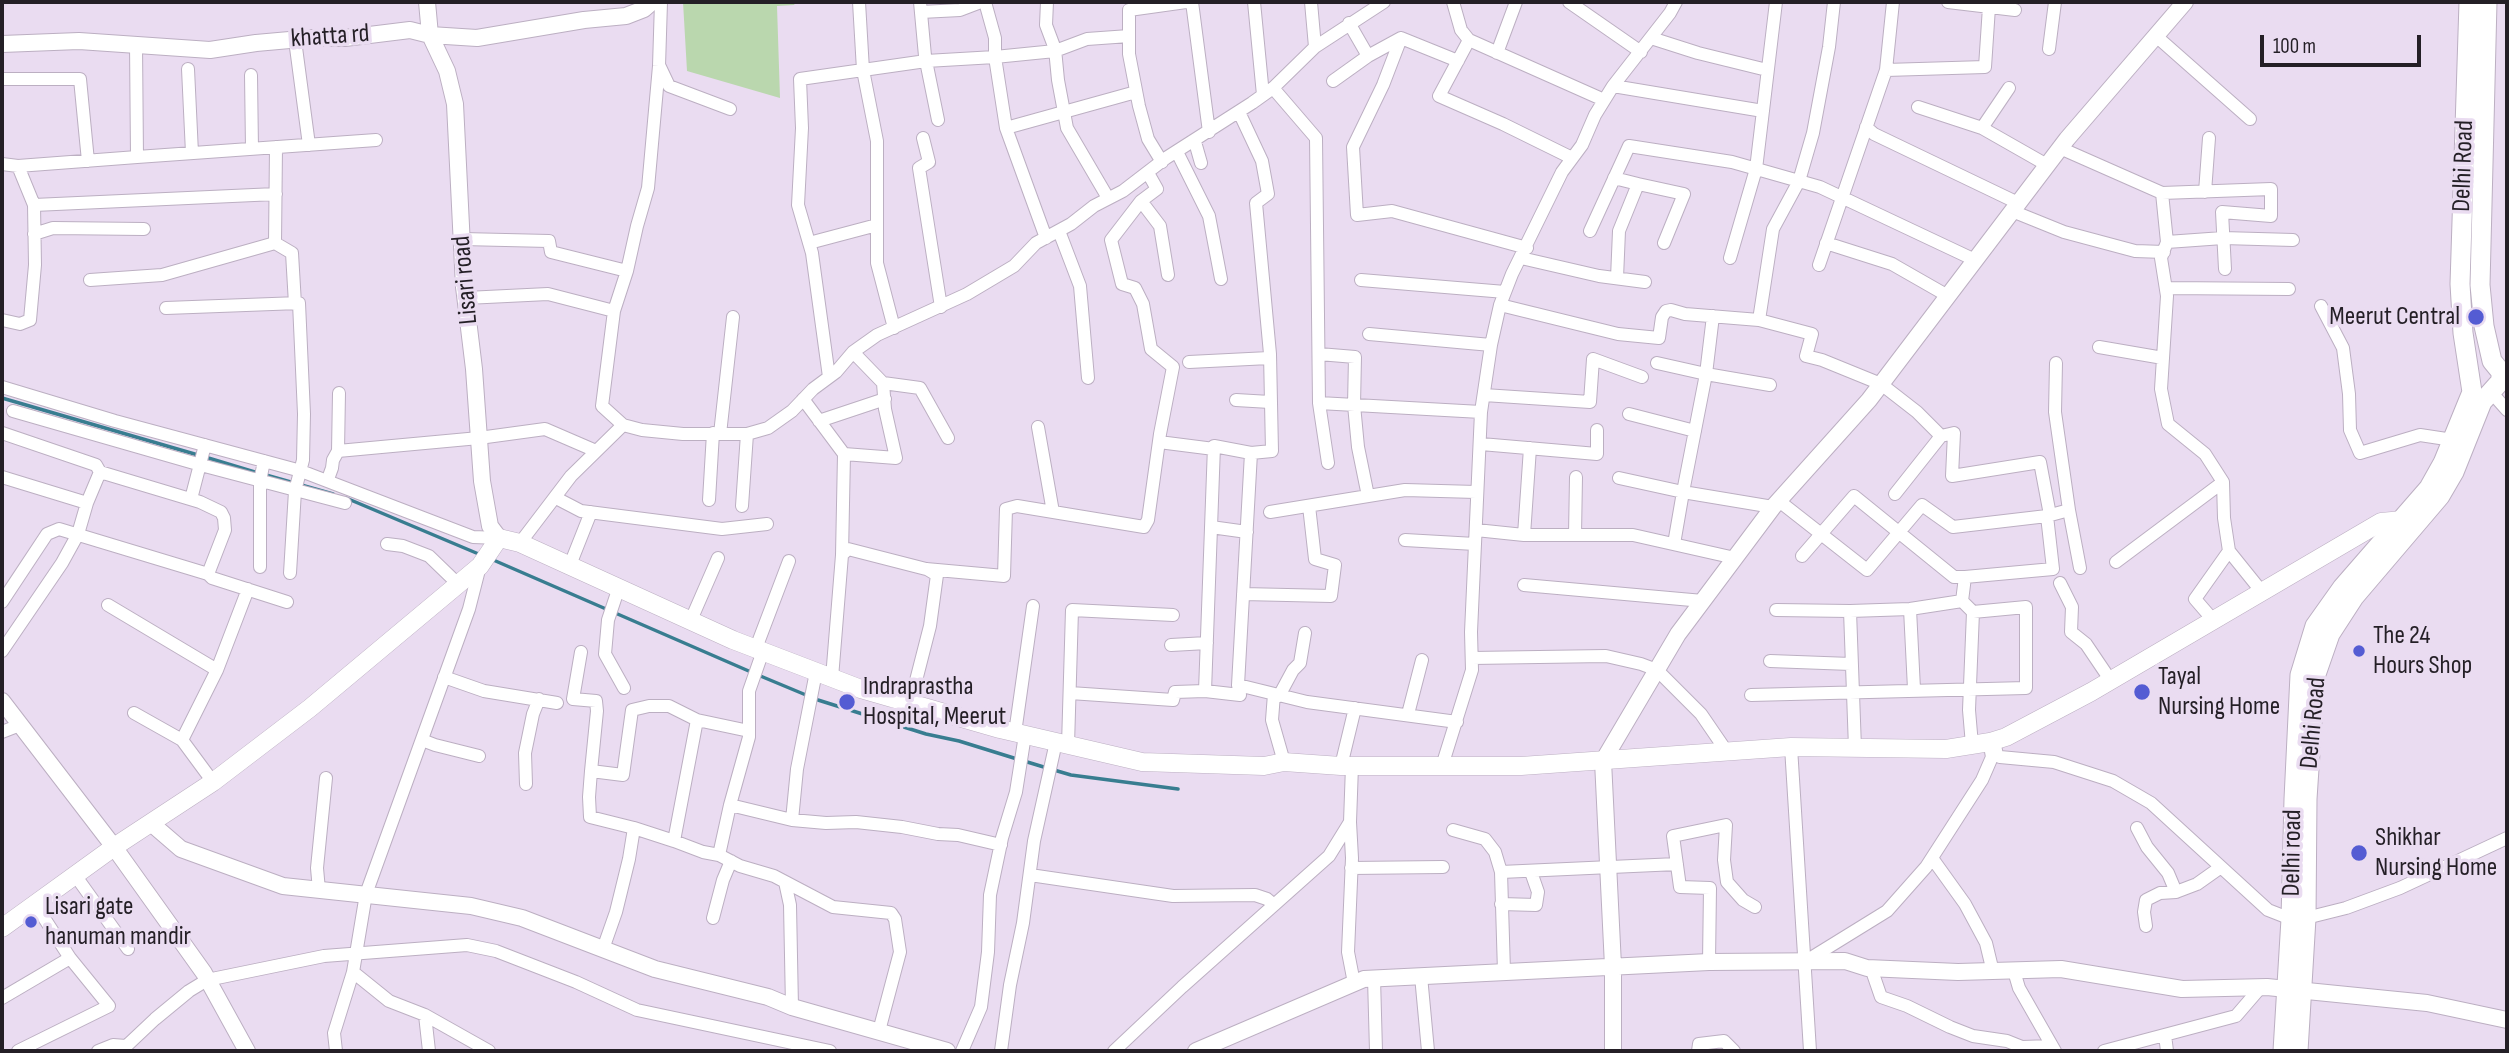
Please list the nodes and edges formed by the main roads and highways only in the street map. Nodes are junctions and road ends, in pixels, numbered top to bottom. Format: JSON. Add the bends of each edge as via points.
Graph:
{"nodes":[{"id":1,"x":2469,"y":2,"type":"edge"},
{"id":2,"x":2487,"y":2,"type":"edge"},
{"id":3,"x":2469,"y":366,"type":"junction"},
{"id":4,"x":2497,"y":377,"type":"edge"},
{"id":5,"x":2408,"y":524,"type":"junction"},
{"id":6,"x":2363,"y":533,"type":"junction"},
{"id":7,"x":2390,"y":544,"type":"junction"},
{"id":8,"x":3,"y":925,"type":"edge"},
{"id":9,"x":2294,"y":989,"type":"junction"},
{"id":10,"x":2283,"y":1051,"type":"edge"},
{"id":11,"x":2298,"y":1051,"type":"edge"}],
"edges":[{"from":1,"to":3,"type":"main road","name":"Delhi Road","via":[[2460,284]]},
{"from":2,"to":4,"type":"main road","name":"Delhi Road","via":[[2480,285],[2484,326]]},
{"from":3,"to":4,"type":"main road","via":[[2478,361]]},
{"from":3,"to":5,"type":"main road","name":"Delhi Road","via":[[2472,392],[2453,440]]},
{"from":4,"to":5,"type":"main road","name":"Delhi Road","via":[[2440,496]]},
{"from":5,"to":6,"type":"main road","via":[[2381,523]]},
{"from":5,"to":7,"type":"main road","name":"Delhi Road"},
{"from":6,"to":7,"type":"main road"},
{"from":6,"to":8,"type":"main road","via":[[2111,681],[1992,742],[1947,749],[1791,747],[1521,766],[1142,762],[861,690],[520,543],[488,554],[310,708],[213,782]]},
{"from":7,"to":9,"type":"main road","name":"Delhi Road","via":[[2330,634],[2315,677]]},
{"from":9,"to":10,"type":"main road"},
{"from":9,"to":11,"type":"main road","name":"Delhi Road"}]}
